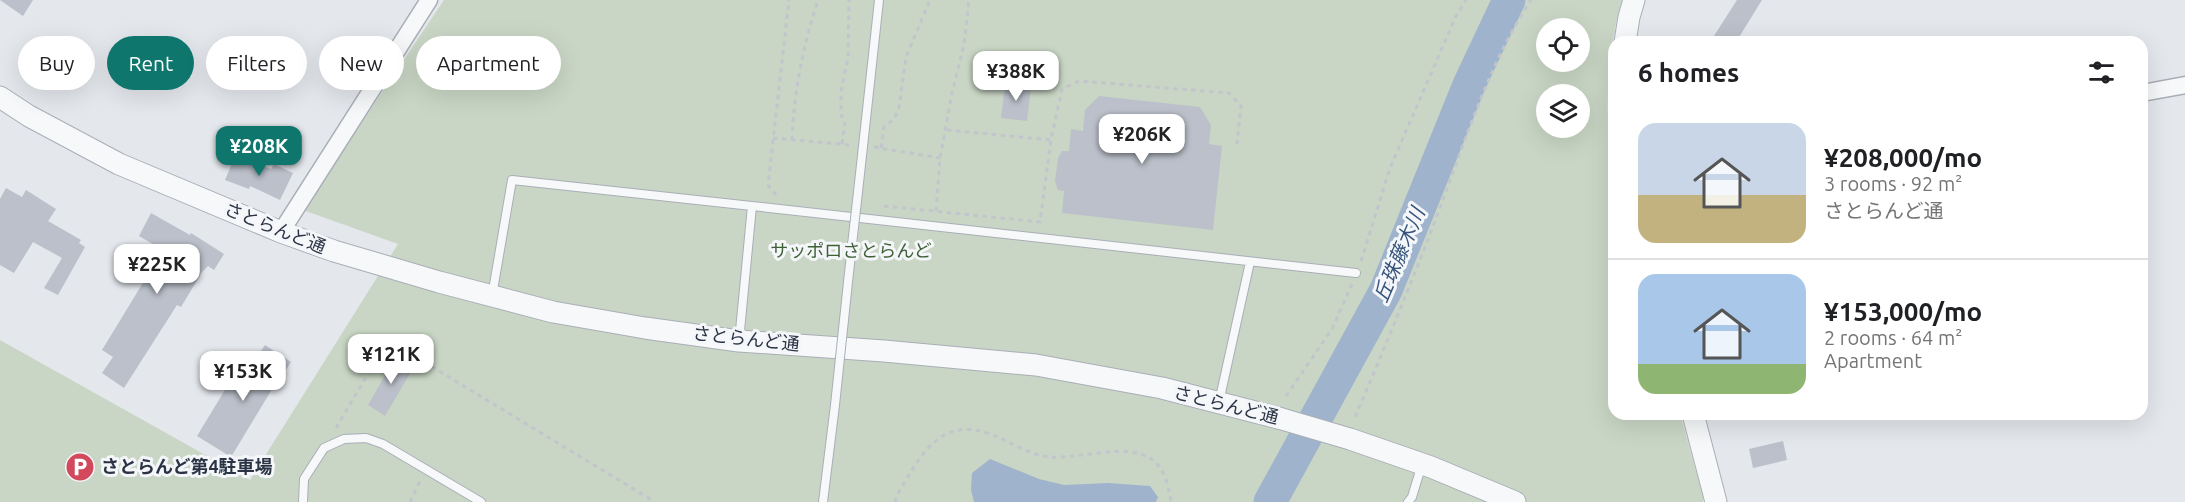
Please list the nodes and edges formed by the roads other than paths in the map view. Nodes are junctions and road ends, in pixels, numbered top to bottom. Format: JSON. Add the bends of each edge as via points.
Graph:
{"nodes":[{"id":1,"x":429,"y":0,"type":"edge"},
{"id":2,"x":879,"y":0,"type":"edge"},
{"id":3,"x":1634,"y":0,"type":"edge"},
{"id":4,"x":1626,"y":36,"type":"edge"},
{"id":5,"x":2185,"y":85,"type":"edge"},
{"id":6,"x":2148,"y":92,"type":"edge"},
{"id":7,"x":0,"y":97,"type":"edge"},
{"id":8,"x":752,"y":206,"type":"junction"},
{"id":9,"x":281,"y":232,"type":"junction"},
{"id":10,"x":1250,"y":262,"type":"junction"},
{"id":11,"x":1356,"y":273,"type":"road end"},
{"id":12,"x":492,"y":296,"type":"junction"},
{"id":13,"x":739,"y":341,"type":"junction"},
{"id":14,"x":1219,"y":402,"type":"junction"},
{"id":15,"x":1695,"y":420,"type":"edge"},
{"id":16,"x":1422,"y":464,"type":"junction"},
{"id":17,"x":303,"y":502,"type":"edge"},
{"id":18,"x":481,"y":502,"type":"edge"},
{"id":19,"x":824,"y":502,"type":"edge"},
{"id":20,"x":1408,"y":502,"type":"edge"},
{"id":21,"x":1515,"y":502,"type":"edge"},
{"id":22,"x":1716,"y":502,"type":"edge"}],
"edges":[{"from":1,"to":9,"type":"street"},
{"from":2,"to":19,"type":"lane","bridge":true},
{"from":3,"to":4,"type":"street"},
{"from":5,"to":6,"type":"street"},
{"from":7,"to":9,"type":"street","name":"さとらんど通","via":[[119,164]]},
{"from":8,"to":10,"type":"lane"},
{"from":8,"to":12,"type":"lane","via":[[512,180]]},
{"from":8,"to":13,"type":"lane"},
{"from":9,"to":12,"type":"street","name":"さとらんど通","via":[[402,272]]},
{"from":10,"to":11,"type":"lane"},
{"from":10,"to":14,"type":"lane"},
{"from":12,"to":13,"type":"street","name":"さとらんど通","via":[[565,314]]},
{"from":13,"to":14,"type":"street","name":"さとらんど通","via":[[1035,365]]},
{"from":14,"to":16,"type":"street","name":"さとらんど通","via":[[1350,438]]},
{"from":15,"to":22,"type":"street"},
{"from":16,"to":20,"type":"lane"},
{"from":16,"to":21,"type":"street","name":"さとらんど通"},
{"from":17,"to":18,"type":"lane","via":[[304,479],[324,448],[344,439],[366,438],[383,444]]}]}
